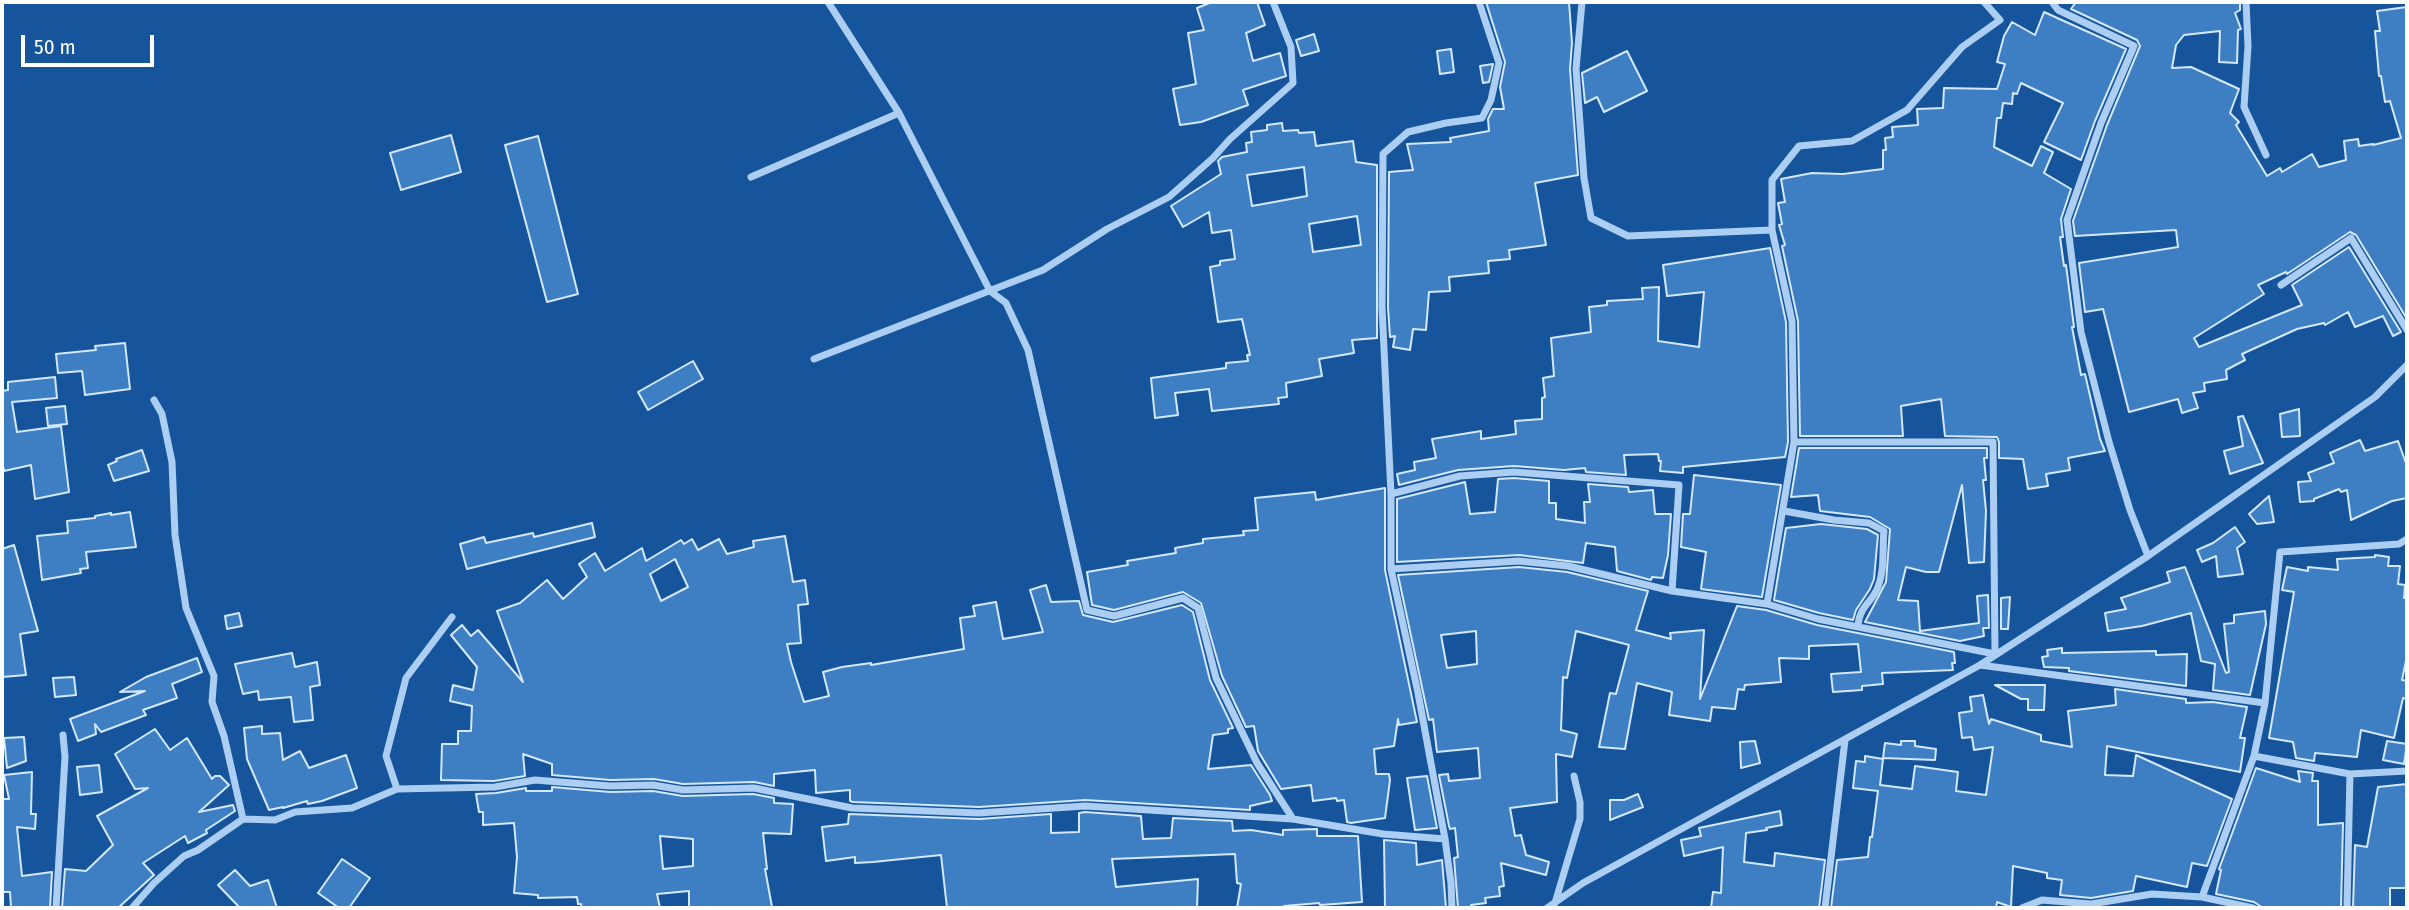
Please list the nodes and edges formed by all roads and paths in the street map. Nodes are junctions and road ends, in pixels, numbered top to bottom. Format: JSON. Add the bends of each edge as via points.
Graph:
{"nodes":[{"id":1,"x":828,"y":2,"type":"edge"},
{"id":2,"x":1273,"y":2,"type":"edge"},
{"id":3,"x":1479,"y":2,"type":"edge"},
{"id":4,"x":1582,"y":2,"type":"edge"},
{"id":5,"x":1983,"y":2,"type":"edge"},
{"id":6,"x":2052,"y":2,"type":"edge"},
{"id":7,"x":2246,"y":2,"type":"edge"},
{"id":8,"x":899,"y":113,"type":"junction"},
{"id":9,"x":2266,"y":155,"type":"dead end"},
{"id":10,"x":751,"y":177,"type":"dead end"},
{"id":11,"x":1772,"y":230,"type":"junction"},
{"id":12,"x":2281,"y":285,"type":"dead end"},
{"id":13,"x":990,"y":291,"type":"junction"},
{"id":14,"x":2407,"y":330,"type":"edge"},
{"id":15,"x":814,"y":359,"type":"dead end"},
{"id":16,"x":2407,"y":365,"type":"edge"},
{"id":17,"x":154,"y":400,"type":"dead end"},
{"id":18,"x":1794,"y":442,"type":"junction"},
{"id":19,"x":1391,"y":494,"type":"junction"},
{"id":20,"x":1784,"y":511,"type":"junction"},
{"id":21,"x":2407,"y":539,"type":"edge"},
{"id":22,"x":2148,"y":555,"type":"junction"},
{"id":23,"x":1391,"y":569,"type":"junction"},
{"id":24,"x":1672,"y":590,"type":"junction"},
{"id":25,"x":1767,"y":604,"type":"junction"},
{"id":26,"x":452,"y":617,"type":"dead end"},
{"id":27,"x":1858,"y":625,"type":"junction"},
{"id":28,"x":1995,"y":654,"type":"junction"},
{"id":29,"x":1980,"y":665,"type":"junction"},
{"id":30,"x":2265,"y":703,"type":"junction"},
{"id":31,"x":63,"y":735,"type":"dead end"},
{"id":32,"x":1844,"y":740,"type":"junction"},
{"id":33,"x":2254,"y":756,"type":"junction"},
{"id":34,"x":2407,"y":771,"type":"edge"},
{"id":35,"x":2350,"y":774,"type":"junction"},
{"id":36,"x":1574,"y":776,"type":"dead end"},
{"id":37,"x":397,"y":789,"type":"junction"},
{"id":38,"x":243,"y":819,"type":"junction"},
{"id":39,"x":1293,"y":820,"type":"junction"},
{"id":40,"x":1445,"y":839,"type":"junction"},
{"id":41,"x":2202,"y":897,"type":"junction"},
{"id":42,"x":2212,"y":900,"type":"junction"},
{"id":43,"x":1551,"y":906,"type":"edge"},
{"id":44,"x":56,"y":908,"type":"edge"},
{"id":45,"x":132,"y":908,"type":"edge"},
{"id":46,"x":1452,"y":908,"type":"edge"},
{"id":47,"x":1825,"y":908,"type":"edge"},
{"id":48,"x":2022,"y":908,"type":"edge"},
{"id":49,"x":2210,"y":908,"type":"edge"},
{"id":50,"x":2253,"y":908,"type":"edge"},
{"id":51,"x":2347,"y":908,"type":"edge"}],
"edges":[{"from":1,"to":8,"type":"street"},
{"from":2,"to":13,"type":"street","via":[[1291,47],[1293,83],[1169,197],[1043,270]]},
{"from":3,"to":19,"type":"street","via":[[1499,63],[1482,118],[1408,132],[1383,154],[1382,307]]},
{"from":4,"to":11,"type":"street","via":[[1576,69],[1591,218],[1628,236]]},
{"from":5,"to":11,"type":"street","via":[[2000,20],[1962,47],[1908,110],[1852,141],[1799,146],[1772,180]]},
{"from":6,"to":22,"type":"street","via":[[2058,10],[2134,46],[2067,220],[2081,331],[2109,442]]},
{"from":7,"to":9,"type":"street","via":[[2244,107]]},
{"from":8,"to":10,"type":"street"},
{"from":8,"to":13,"type":"street"},
{"from":11,"to":18,"type":"street","via":[[1792,321]]},
{"from":12,"to":14,"type":"street","via":[[2351,238]]},
{"from":13,"to":15,"type":"street"},
{"from":13,"to":39,"type":"street","via":[[1006,303],[1028,349],[1087,610],[1114,616],[1183,597],[1198,608],[1216,678],[1257,763]]},
{"from":16,"to":22,"type":"street","via":[[2375,397]]},
{"from":17,"to":38,"type":"street","via":[[162,414],[172,463],[175,535],[186,608],[214,676],[212,702]]},
{"from":18,"to":20,"type":"street"},
{"from":18,"to":28,"type":"street","via":[[1993,442]]},
{"from":19,"to":23,"type":"street"},
{"from":19,"to":24,"type":"street","via":[[1460,476],[1514,472],[1679,485]]},
{"from":20,"to":25,"type":"street"},
{"from":20,"to":27,"type":"street","via":[[1869,523],[1884,531],[1878,588],[1859,612]]},
{"from":21,"to":30,"type":"street","via":[[2399,544],[2280,552]]},
{"from":22,"to":28,"type":"street"},
{"from":23,"to":24,"type":"street","via":[[1518,561],[1568,566]]},
{"from":23,"to":40,"type":"street"},
{"from":24,"to":25,"type":"street"},
{"from":25,"to":27,"type":"street"},
{"from":26,"to":37,"type":"street","via":[[406,678],[386,756]]},
{"from":27,"to":28,"type":"street"},
{"from":28,"to":29,"type":"street"},
{"from":29,"to":30,"type":"street"},
{"from":29,"to":32,"type":"street"},
{"from":30,"to":33,"type":"street"},
{"from":31,"to":44,"type":"street"},
{"from":32,"to":43,"type":"street","via":[[1640,851]]},
{"from":32,"to":47,"type":"street"},
{"from":33,"to":35,"type":"street"},
{"from":33,"to":41,"type":"street"},
{"from":34,"to":35,"type":"street"},
{"from":35,"to":51,"type":"street"},
{"from":36,"to":43,"type":"street","via":[[1580,819]]},
{"from":37,"to":38,"type":"street","via":[[352,808],[295,812],[275,820]]},
{"from":37,"to":39,"type":"street","via":[[495,787],[535,780],[683,790],[754,788],[852,808],[979,813],[1085,806]]},
{"from":38,"to":45,"type":"street","via":[[184,856]]},
{"from":39,"to":40,"type":"street"},
{"from":40,"to":46,"type":"street"},
{"from":41,"to":42,"type":"street"},
{"from":41,"to":48,"type":"street","via":[[2152,894],[2091,904],[2042,900]]},
{"from":42,"to":49,"type":"street"},
{"from":42,"to":50,"type":"street"}]}
